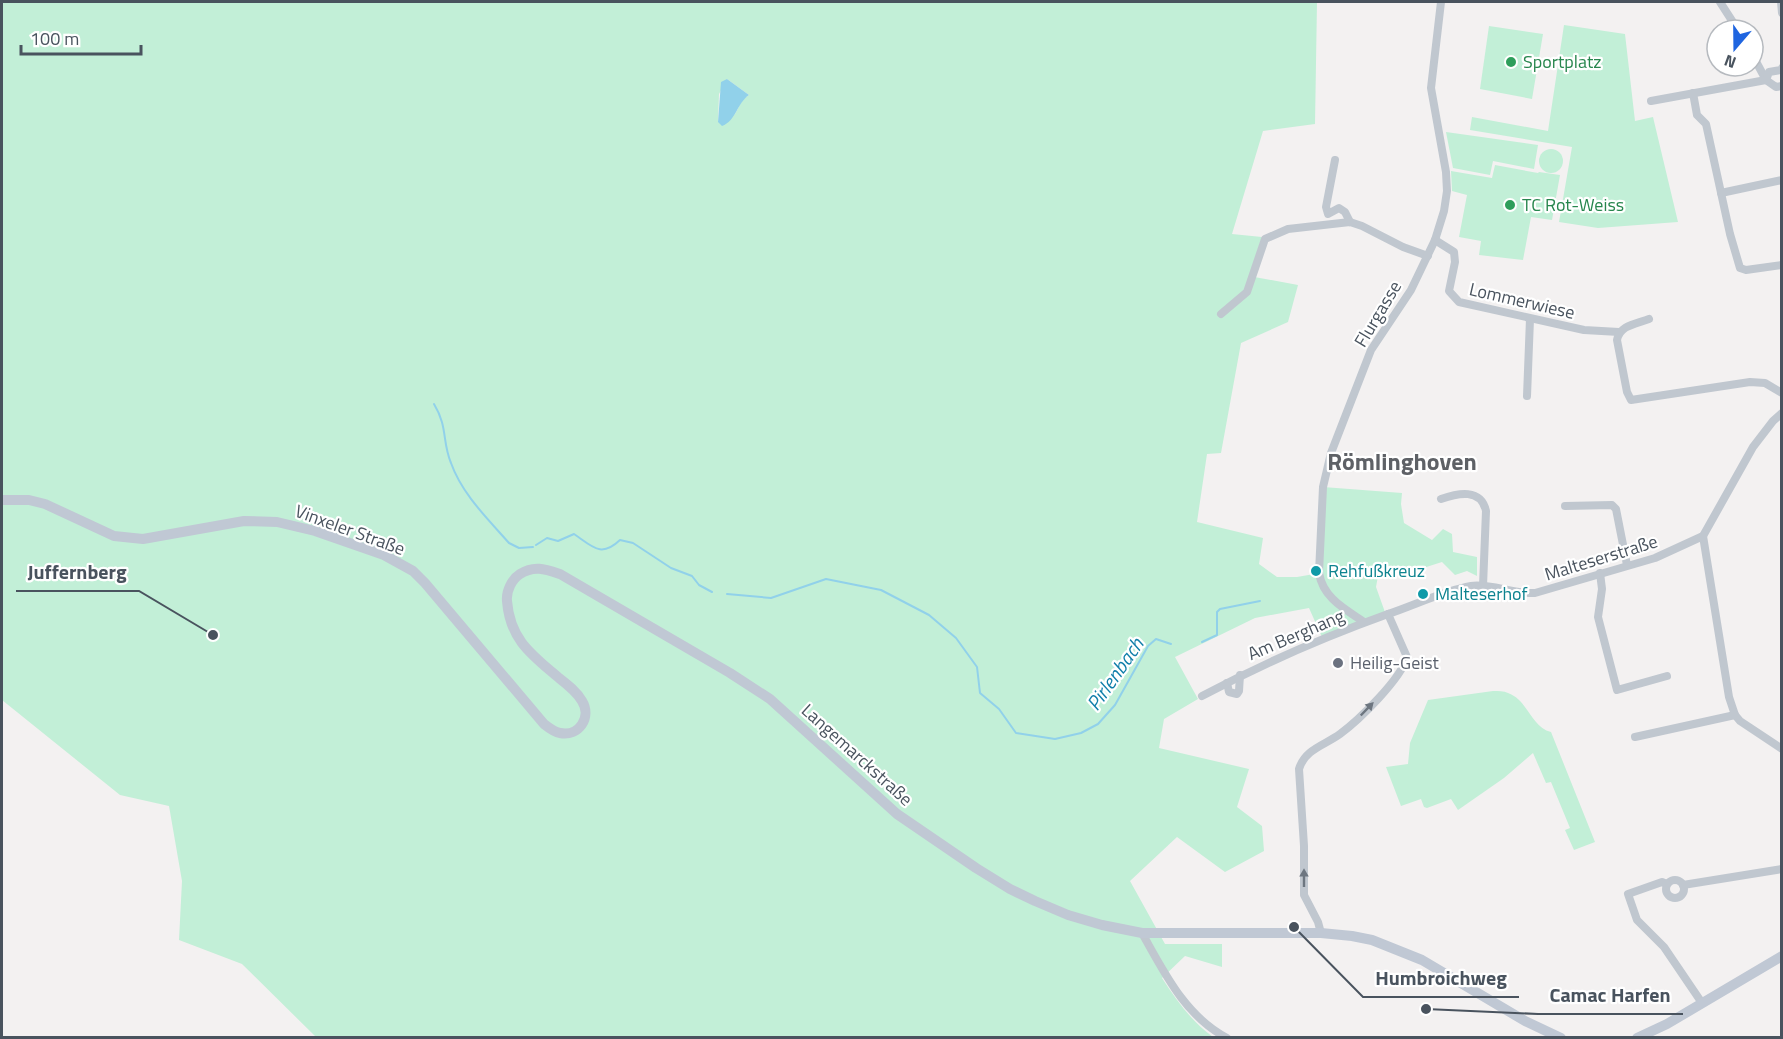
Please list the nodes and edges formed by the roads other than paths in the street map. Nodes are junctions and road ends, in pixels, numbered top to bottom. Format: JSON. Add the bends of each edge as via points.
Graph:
{"nodes":[{"id":1,"x":1441,"y":2,"type":"edge"},
{"id":2,"x":1720,"y":2,"type":"edge"},
{"id":3,"x":1781,"y":2,"type":"edge"},
{"id":4,"x":1782,"y":13,"type":"edge"},
{"id":5,"x":1730,"y":18,"type":"edge"},
{"id":6,"x":1782,"y":68,"type":"edge"},
{"id":7,"x":1766,"y":80,"type":"junction"},
{"id":8,"x":1782,"y":86,"type":"edge"},
{"id":9,"x":1693,"y":93,"type":"junction"},
{"id":10,"x":1651,"y":101,"type":"dead end"},
{"id":11,"x":1335,"y":160,"type":"dead end"},
{"id":12,"x":1782,"y":180,"type":"edge"},
{"id":13,"x":1721,"y":193,"type":"junction"},
{"id":14,"x":1328,"y":214,"type":"junction"},
{"id":15,"x":1350,"y":222,"type":"junction"},
{"id":16,"x":1332,"y":223,"type":"junction"},
{"id":17,"x":1435,"y":240,"type":"junction"},
{"id":18,"x":1428,"y":256,"type":"junction"},
{"id":19,"x":1782,"y":265,"type":"edge"},
{"id":20,"x":1221,"y":314,"type":"dead end"},
{"id":21,"x":1530,"y":319,"type":"junction"},
{"id":22,"x":1649,"y":319,"type":"dead end"},
{"id":23,"x":1619,"y":332,"type":"junction"},
{"id":24,"x":1782,"y":393,"type":"edge"},
{"id":25,"x":1527,"y":396,"type":"dead end"},
{"id":26,"x":1782,"y":413,"type":"edge"},
{"id":27,"x":1441,"y":499,"type":"dead end"},
{"id":28,"x":2,"y":500,"type":"edge"},
{"id":29,"x":1565,"y":506,"type":"dead end"},
{"id":30,"x":1703,"y":536,"type":"junction"},
{"id":31,"x":1627,"y":565,"type":"junction"},
{"id":32,"x":1600,"y":573,"type":"junction"},
{"id":33,"x":1483,"y":586,"type":"junction"},
{"id":34,"x":435,"y":594,"type":"joint"},
{"id":35,"x":1388,"y":614,"type":"junction"},
{"id":36,"x":1364,"y":622,"type":"junction"},
{"id":37,"x":1240,"y":675,"type":"junction"},
{"id":38,"x":1667,"y":675,"type":"dead end"},
{"id":39,"x":1227,"y":683,"type":"junction"},
{"id":40,"x":1203,"y":696,"type":"dead end"},
{"id":41,"x":1735,"y":715,"type":"junction"},
{"id":42,"x":1635,"y":736,"type":"dead end"},
{"id":43,"x":1782,"y":749,"type":"edge"},
{"id":44,"x":1782,"y":869,"type":"edge"},
{"id":45,"x":1667,"y":884,"type":"junction"},
{"id":46,"x":1683,"y":885,"type":"junction"},
{"id":47,"x":1142,"y":933,"type":"junction"},
{"id":48,"x":1321,"y":933,"type":"junction"},
{"id":49,"x":1782,"y":956,"type":"edge"},
{"id":50,"x":1702,"y":1003,"type":"junction"},
{"id":51,"x":1227,"y":1038,"type":"edge"},
{"id":52,"x":1561,"y":1038,"type":"edge"},
{"id":53,"x":1636,"y":1038,"type":"edge"}],
"edges":[{"from":1,"to":17,"type":"street","name":"Flurgasse","via":[[1431,88],[1448,191]]},
{"from":2,"to":5,"type":"street"},
{"from":3,"to":4,"type":"street"},
{"from":6,"to":7,"type":"street","via":[[1769,72]]},
{"from":7,"to":8,"type":"street","via":[[1776,87]]},
{"from":7,"to":9,"type":"street"},
{"from":9,"to":10,"type":"street"},
{"from":9,"to":13,"type":"street","via":[[1697,115],[1706,124]]},
{"from":11,"to":14,"type":"street"},
{"from":12,"to":13,"type":"street"},
{"from":13,"to":19,"type":"street","via":[[1740,268]]},
{"from":14,"to":15,"type":"street","via":[[1339,208]]},
{"from":14,"to":16,"type":"street"},
{"from":15,"to":16,"type":"street"},
{"from":15,"to":18,"type":"street"},
{"from":16,"to":20,"type":"street","via":[[1288,229],[1265,239],[1247,292]]},
{"from":17,"to":18,"type":"street","name":"Flurgasse"},
{"from":17,"to":21,"type":"street","name":"Lommerwiese","via":[[1454,252],[1449,291],[1460,302]]},
{"from":18,"to":36,"type":"street","name":"Flurgasse","via":[[1411,290],[1371,350],[1326,469],[1321,582],[1333,601]]},
{"from":21,"to":23,"type":"street","name":"Lommerwiese","via":[[1584,330]]},
{"from":21,"to":25,"type":"street"},
{"from":22,"to":23,"type":"street","name":"Lommerwiese"},
{"from":23,"to":24,"type":"street","via":[[1621,363],[1631,400],[1750,382]]},
{"from":26,"to":30,"type":"street","via":[[1753,447]]},
{"from":27,"to":33,"type":"street","via":[[1458,493],[1484,502]]},
{"from":28,"to":34,"type":"main road","name":"Vinxeler Straße","via":[[45,504],[114,536],[143,539],[244,521],[295,525],[399,562]]},
{"from":29,"to":31,"type":"street","via":[[1612,505]]},
{"from":30,"to":31,"type":"street","name":"Malteserstraße","via":[[1655,558]]},
{"from":30,"to":41,"type":"street"},
{"from":31,"to":32,"type":"street","name":"Malteserstraße"},
{"from":32,"to":33,"type":"street","name":"Malteserstraße","via":[[1535,593],[1519,594]]},
{"from":32,"to":38,"type":"street","via":[[1598,617],[1617,690]]},
{"from":33,"to":35,"type":"street","name":"Malteserstraße","via":[[1471,586]]},
{"from":34,"to":47,"type":"main road","name":"Langemarckstraße","via":[[544,724],[567,734],[585,721],[584,703],[519,640],[511,625],[507,597],[511,583],[528,569],[542,568],[560,574],[770,699],[897,814],[1010,889],[1068,915]]},
{"from":35,"to":36,"type":"street","name":"Malteserstraße"},
{"from":48,"to":35,"type":"street","one_way":true,"via":[[1304,895],[1299,769],[1308,752],[1361,716],[1405,664],[1407,657]]},
{"from":36,"to":37,"type":"street","name":"Am Berghang"},
{"from":37,"to":39,"type":"street","name":"Am Berghang"},
{"from":37,"to":39,"type":"street","name":"Am Berghang","via":[[1237,694],[1229,692]]},
{"from":39,"to":40,"type":"street","name":"Am Berghang"},
{"from":41,"to":42,"type":"street"},
{"from":41,"to":43,"type":"street","via":[[1746,727]]},
{"from":44,"to":46,"type":"street"},
{"from":45,"to":46,"type":"street","via":[[1675,880]]},
{"from":45,"to":46,"type":"street","via":[[1666,892],[1672,898],[1683,893]]},
{"from":45,"to":50,"type":"street","via":[[1662,882],[1628,894],[1637,920],[1668,952]]},
{"from":47,"to":48,"type":"main road","name":"Langemarckstraße"},
{"from":47,"to":51,"type":"street","via":[[1191,1011]]},
{"from":48,"to":52,"type":"main road","name":"Langemarckstraße","via":[[1352,936],[1407,952]]},
{"from":49,"to":50,"type":"main road"},
{"from":50,"to":53,"type":"main road"}]}
